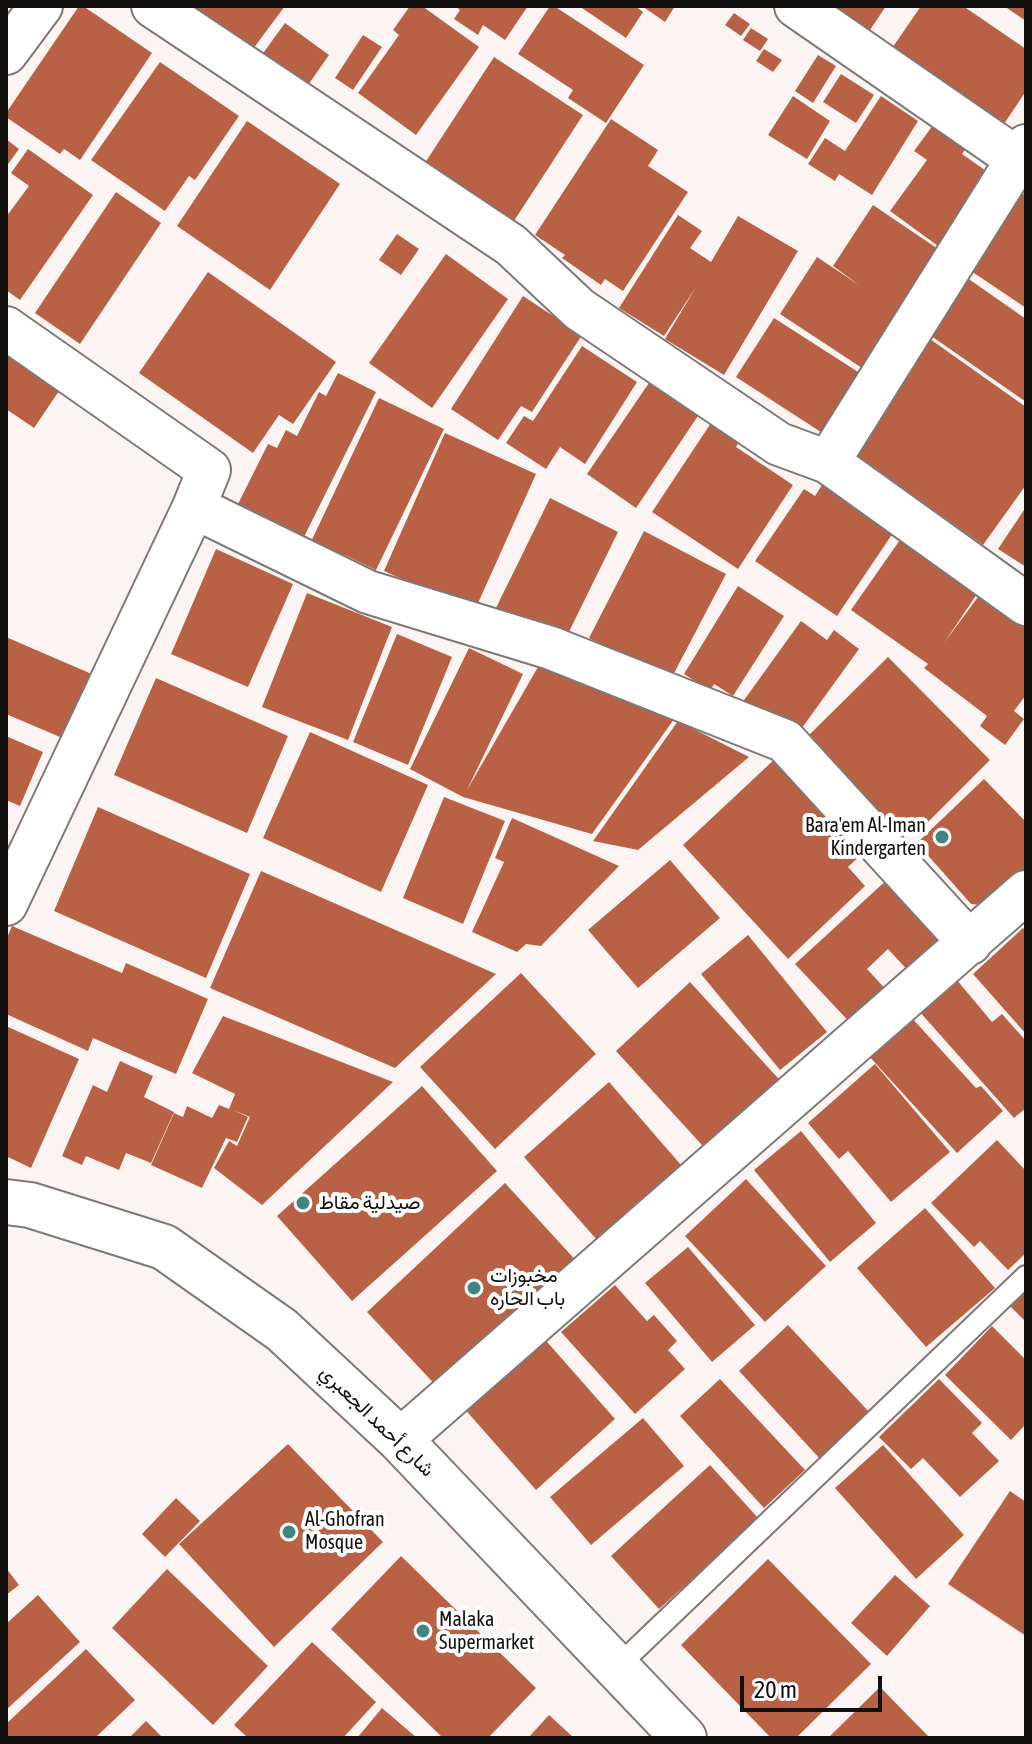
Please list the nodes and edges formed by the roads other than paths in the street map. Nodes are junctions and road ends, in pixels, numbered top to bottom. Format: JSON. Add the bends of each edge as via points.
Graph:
{"nodes":[{"id":1,"x":41,"y":6,"type":"edge"},
{"id":2,"x":153,"y":6,"type":"edge"},
{"id":3,"x":796,"y":6,"type":"edge"},
{"id":4,"x":6,"y":53,"type":"edge"},
{"id":5,"x":1023,"y":156,"type":"edge"},
{"id":6,"x":6,"y":328,"type":"edge"},
{"id":7,"x":828,"y":462,"type":"junction"},
{"id":8,"x":194,"y":507,"type":"junction"},
{"id":9,"x":1026,"y":604,"type":"edge"},
{"id":10,"x":1026,"y":892,"type":"edge"},
{"id":11,"x":6,"y":904,"type":"edge"},
{"id":12,"x":970,"y":943,"type":"junction"},
{"id":13,"x":6,"y":1202,"type":"edge"},
{"id":14,"x":1026,"y":1276,"type":"edge"},
{"id":15,"x":400,"y":1440,"type":"junction"},
{"id":16,"x":616,"y":1668,"type":"junction"},
{"id":17,"x":684,"y":1738,"type":"edge"}],
"edges":[{"from":1,"to":4,"type":"street"},
{"from":2,"to":7,"type":"street","via":[[511,245],[579,309],[779,444]]},
{"from":3,"to":5,"type":"street"},
{"from":5,"to":7,"type":"street"},
{"from":6,"to":8,"type":"street","via":[[209,470]]},
{"from":7,"to":9,"type":"street"},
{"from":8,"to":11,"type":"street"},
{"from":8,"to":12,"type":"street","via":[[368,592],[551,648],[785,741]]},
{"from":10,"to":12,"type":"street"},
{"from":12,"to":15,"type":"street"},
{"from":13,"to":15,"type":"street","name":"شارع أحمد الجعبري","via":[[164,1247],[282,1330]]},
{"from":14,"to":16,"type":"lane"},
{"from":15,"to":16,"type":"street","name":"شارع أحمد الجعبري"},
{"from":16,"to":17,"type":"street","name":"شارع أحمد الجعبري"}]}
